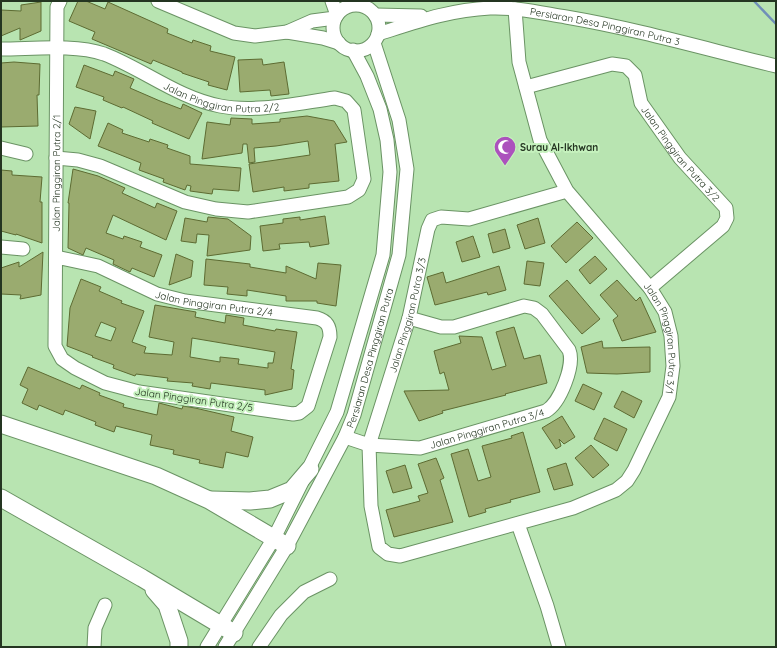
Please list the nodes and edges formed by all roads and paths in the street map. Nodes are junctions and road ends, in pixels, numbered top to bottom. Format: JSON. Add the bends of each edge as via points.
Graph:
{"nodes":[{"id":1,"x":60,"y":1,"type":"edge"},
{"id":2,"x":158,"y":1,"type":"edge"},
{"id":3,"x":332,"y":1,"type":"edge"},
{"id":4,"x":355,"y":3,"type":"edge"},
{"id":5,"x":515,"y":9,"type":"junction"},
{"id":6,"x":375,"y":15,"type":"junction"},
{"id":7,"x":336,"y":17,"type":"junction"},
{"id":8,"x":431,"y":17,"type":"junction"},
{"id":9,"x":287,"y":32,"type":"junction"},
{"id":10,"x":376,"y":38,"type":"junction"},
{"id":11,"x":339,"y":43,"type":"junction"},
{"id":12,"x":57,"y":48,"type":"junction"},
{"id":13,"x":1,"y":49,"type":"edge"},
{"id":14,"x":353,"y":50,"type":"junction"},
{"id":15,"x":776,"y":66,"type":"edge"},
{"id":16,"x":526,"y":87,"type":"junction"},
{"id":17,"x":1,"y":148,"type":"edge"},
{"id":18,"x":26,"y":154,"type":"dead end"},
{"id":19,"x":56,"y":158,"type":"junction"},
{"id":20,"x":567,"y":191,"type":"junction"},
{"id":21,"x":1,"y":247,"type":"edge"},
{"id":22,"x":23,"y":249,"type":"dead end"},
{"id":23,"x":56,"y":257,"type":"junction"},
{"id":24,"x":650,"y":288,"type":"junction"},
{"id":25,"x":409,"y":318,"type":"junction"},
{"id":26,"x":55,"y":346,"type":"joint"},
{"id":27,"x":319,"y":372,"type":"joint"},
{"id":28,"x":1,"y":424,"type":"edge"},
{"id":29,"x":345,"y":437,"type":"junction"},
{"id":30,"x":369,"y":444,"type":"junction"},
{"id":31,"x":310,"y":469,"type":"junction"},
{"id":32,"x":1,"y":498,"type":"edge"},
{"id":33,"x":209,"y":500,"type":"junction"},
{"id":34,"x":518,"y":524,"type":"junction"},
{"id":35,"x":280,"y":542,"type":"junction"},
{"id":36,"x":379,"y":547,"type":"joint"},
{"id":37,"x":142,"y":578,"type":"junction"},
{"id":38,"x":330,"y":579,"type":"dead end"},
{"id":39,"x":105,"y":605,"type":"dead end"},
{"id":40,"x":228,"y":629,"type":"junction"},
{"id":41,"x":94,"y":647,"type":"edge"},
{"id":42,"x":179,"y":647,"type":"edge"},
{"id":43,"x":207,"y":647,"type":"edge"},
{"id":44,"x":225,"y":647,"type":"edge"},
{"id":45,"x":259,"y":647,"type":"edge"},
{"id":46,"x":560,"y":647,"type":"edge"}],
"edges":[{"from":1,"to":12,"type":"street","name":"Jalan Pinggiran Putra 2/1","via":[[57,7]]},
{"from":2,"to":9,"type":"street","via":[[234,33],[256,36]]},
{"from":3,"to":7,"type":"street"},
{"from":4,"to":6,"type":"street","via":[[370,9]]},
{"from":4,"to":7,"type":"street","via":[[342,9]]},
{"from":5,"to":8,"type":"street","name":"Persiaran Desa Pinggiran Putra 3","via":[[491,8]]},
{"from":5,"to":15,"type":"street","name":"Persiaran Desa Pinggiran Putra 3","via":[[601,23]]},
{"from":5,"to":16,"type":"street","name":"Jalan Pinggiran Putra 3/1","via":[[519,62]]},
{"from":6,"to":8,"type":"street","name":"Persiaran Desa Pinggiran Putra 3"},
{"from":6,"to":10,"type":"street","via":[[379,28]]},
{"from":7,"to":9,"type":"street","via":[[312,21]]},
{"from":7,"to":11,"type":"street","via":[[333,32]]},
{"from":8,"to":10,"type":"street","name":"Persiaran Desa Pinggiran Putra 3"},
{"from":9,"to":11,"type":"street"},
{"from":10,"to":14,"type":"street","via":[[364,49]]},
{"from":10,"to":29,"type":"street","name":"Persiaran Desa Pinggiran Putra","via":[[399,120],[407,169],[399,255],[354,415]]},
{"from":11,"to":14,"type":"street"},
{"from":12,"to":13,"type":"street","name":"Jalan Pinggiran Putra 2/2"},
{"from":12,"to":19,"type":"street","name":"Jalan Pinggiran Putra 2/1"},
{"from":12,"to":19,"type":"street","name":"Jalan Pinggiran Putra 2/2","via":[[84,49],[104,54],[193,98],[219,106],[245,109],[335,98],[346,101],[354,110],[364,179],[359,190],[348,197],[248,212],[216,209],[185,202],[100,166]]},
{"from":14,"to":31,"type":"street","name":"Persiaran Desa Pinggiran Putra","via":[[380,109],[387,140],[390,172],[383,255],[337,412]]},
{"from":16,"to":20,"type":"street","name":"Jalan Pinggiran Putra 3/1","via":[[540,140]]},
{"from":16,"to":24,"type":"street","name":"Jalan Pinggiran Putra 3/2","via":[[612,64],[626,66],[635,76],[641,103],[645,109],[680,158],[726,208],[727,218],[723,226]]},
{"from":17,"to":18,"type":"street"},
{"from":19,"to":23,"type":"street","name":"Jalan Pinggiran Putra 2/1"},
{"from":20,"to":24,"type":"street","name":"Jalan Pinggiran Putra 3/1"},
{"from":20,"to":25,"type":"street","name":"Jalan Pinggiran Putra 3/3","via":[[469,219],[441,217],[432,220]]},
{"from":21,"to":22,"type":"street"},
{"from":23,"to":26,"type":"street","name":"Jalan Pinggiran Putra 2/1"},
{"from":23,"to":27,"type":"street","name":"Jalan Pinggiran Putra 2/4","via":[[98,266],[157,294],[185,301],[324,320],[328,324],[330,337]]},
{"from":24,"to":34,"type":"street","name":"Jalan Pinggiran Putra 3/1","via":[[665,312],[671,336],[673,366],[669,397],[634,470],[627,481],[616,490],[573,508]]},
{"from":25,"to":30,"type":"street","name":"Jalan Pinggiran Putra 3/3"},
{"from":25,"to":30,"type":"street","name":"Jalan Pinggiran Putra 3/4","via":[[441,327],[454,327],[524,306],[534,308],[542,314],[570,350],[571,362],[565,383],[554,404],[546,410],[420,448]]},
{"from":26,"to":27,"type":"street","name":"Jalan Pinggiran Putra 2/5","via":[[62,359],[105,383],[139,392],[293,414],[308,406]]},
{"from":28,"to":33,"type":"main road","via":[[156,476]]},
{"from":29,"to":30,"type":"street","name":"Jalan Pinggiran Putra 3/4"},
{"from":29,"to":35,"type":"street","name":"Persiaran Desa Pinggiran Putra"},
{"from":30,"to":36,"type":"street","name":"Jalan Pinggiran Putra 3/3","via":[[371,506]]},
{"from":31,"to":33,"type":"main road","via":[[292,490],[270,499]]},
{"from":31,"to":35,"type":"street","name":"Persiaran Desa Pinggiran Putra"},
{"from":32,"to":37,"type":"main road"},
{"from":33,"to":35,"type":"main road"},
{"from":34,"to":36,"type":"street","name":"Jalan Pinggiran Putra 3/1","via":[[400,556],[388,554]]},
{"from":34,"to":46,"type":"street"},
{"from":35,"to":40,"type":"street","name":"Persiaran Desa Pinggiran Putra"},
{"from":37,"to":40,"type":"main road"},
{"from":37,"to":42,"type":"main road","via":[[167,605]]},
{"from":38,"to":45,"type":"street","via":[[304,592],[282,615]]},
{"from":39,"to":41,"type":"street","via":[[94,628]]},
{"from":40,"to":43,"type":"street","name":"Persiaran Desa Pinggiran Putra"},
{"from":40,"to":44,"type":"street","name":"Persiaran Desa Pinggiran Putra"}]}
